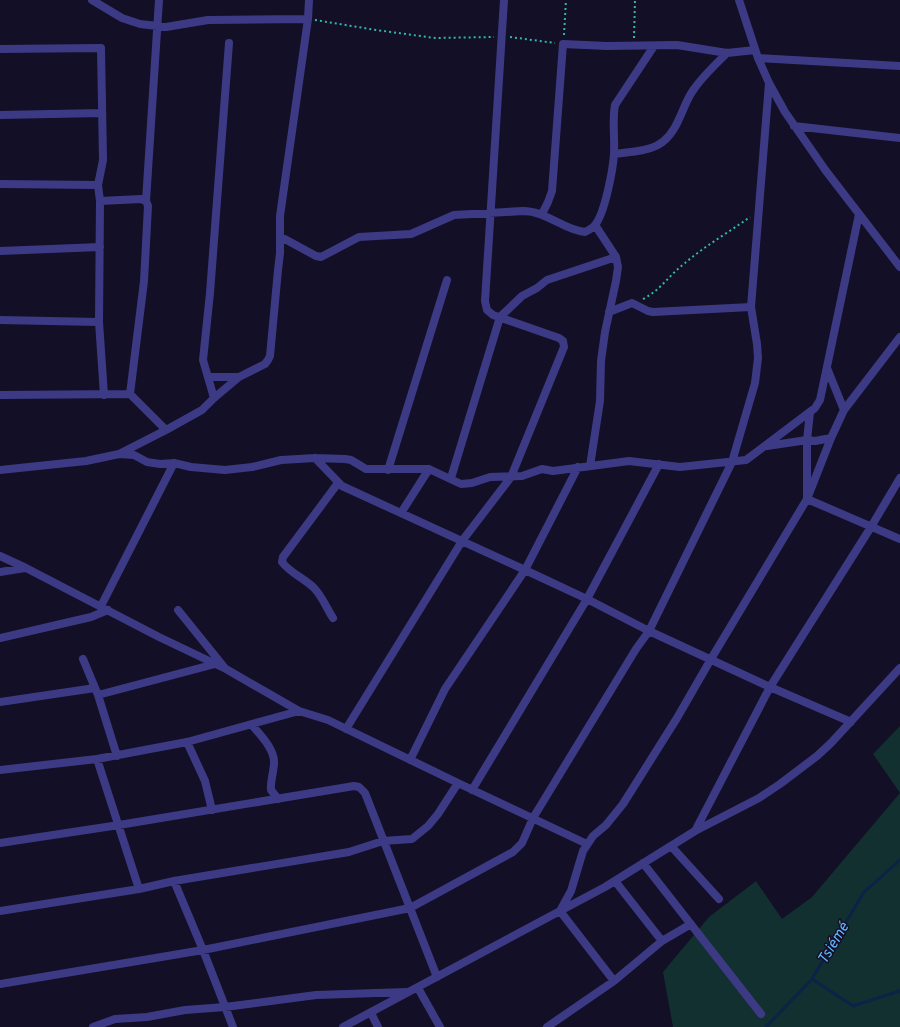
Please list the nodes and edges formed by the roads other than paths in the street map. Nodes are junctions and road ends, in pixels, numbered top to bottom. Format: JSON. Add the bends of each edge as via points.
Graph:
{"nodes":[{"id":1,"x":92,"y":0,"type":"edge"},
{"id":2,"x":159,"y":0,"type":"edge"},
{"id":3,"x":309,"y":0,"type":"edge"},
{"id":4,"x":504,"y":0,"type":"edge"},
{"id":5,"x":739,"y":0,"type":"edge"},
{"id":6,"x":308,"y":19,"type":"junction"},
{"id":7,"x":157,"y":26,"type":"junction"},
{"id":8,"x":229,"y":43,"type":"dead end"},
{"id":9,"x":654,"y":46,"type":"junction"},
{"id":10,"x":0,"y":49,"type":"edge"},
{"id":11,"x":727,"y":53,"type":"junction"},
{"id":12,"x":756,"y":54,"type":"junction"},
{"id":13,"x":900,"y":66,"type":"edge"},
{"id":14,"x":769,"y":83,"type":"junction"},
{"id":15,"x":102,"y":113,"type":"junction"},
{"id":16,"x":0,"y":115,"type":"edge"},
{"id":17,"x":794,"y":126,"type":"junction"},
{"id":18,"x":900,"y":138,"type":"edge"},
{"id":19,"x":614,"y":154,"type":"junction"},
{"id":20,"x":0,"y":184,"type":"edge"},
{"id":21,"x":98,"y":185,"type":"junction"},
{"id":22,"x":100,"y":201,"type":"junction"},
{"id":23,"x":146,"y":201,"type":"junction"},
{"id":24,"x":491,"y":212,"type":"junction"},
{"id":25,"x":542,"y":214,"type":"junction"},
{"id":26,"x":859,"y":214,"type":"junction"},
{"id":27,"x":595,"y":225,"type":"junction"},
{"id":28,"x":281,"y":237,"type":"junction"},
{"id":29,"x":100,"y":247,"type":"junction"},
{"id":30,"x":0,"y":251,"type":"edge"},
{"id":31,"x":616,"y":257,"type":"junction"},
{"id":32,"x":900,"y":266,"type":"edge"},
{"id":33,"x":447,"y":280,"type":"dead end"},
{"id":34,"x":750,"y":307,"type":"junction"},
{"id":35,"x":609,"y":312,"type":"junction"},
{"id":36,"x":500,"y":317,"type":"junction"},
{"id":37,"x":0,"y":320,"type":"edge"},
{"id":38,"x":99,"y":322,"type":"junction"},
{"id":39,"x":900,"y":337,"type":"edge"},
{"id":40,"x":827,"y":368,"type":"junction"},
{"id":41,"x":208,"y":377,"type":"junction"},
{"id":42,"x":239,"y":377,"type":"junction"},
{"id":43,"x":130,"y":394,"type":"junction"},
{"id":44,"x":0,"y":395,"type":"edge"},
{"id":45,"x":104,"y":395,"type":"junction"},
{"id":46,"x":214,"y":398,"type":"junction"},
{"id":47,"x":844,"y":410,"type":"junction"},
{"id":48,"x":810,"y":412,"type":"junction"},
{"id":49,"x":166,"y":430,"type":"junction"},
{"id":50,"x":831,"y":438,"type":"junction"},
{"id":51,"x":807,"y":440,"type":"junction"},
{"id":52,"x":764,"y":447,"type":"junction"},
{"id":53,"x":119,"y":454,"type":"junction"},
{"id":54,"x":315,"y":458,"type":"junction"},
{"id":55,"x":732,"y":462,"type":"junction"},
{"id":56,"x":174,"y":463,"type":"junction"},
{"id":57,"x":659,"y":464,"type":"junction"},
{"id":58,"x":590,"y":466,"type":"junction"},
{"id":59,"x":578,"y":467,"type":"junction"},
{"id":60,"x":429,"y":469,"type":"junction"},
{"id":61,"x":0,"y":470,"type":"edge"},
{"id":62,"x":388,"y":470,"type":"junction"},
{"id":63,"x":511,"y":477,"type":"junction"},
{"id":64,"x":451,"y":478,"type":"junction"},
{"id":65,"x":900,"y":478,"type":"edge"},
{"id":66,"x":338,"y":483,"type":"junction"},
{"id":67,"x":807,"y":499,"type":"junction"},
{"id":68,"x":401,"y":513,"type":"junction"},
{"id":69,"x":871,"y":527,"type":"junction"},
{"id":70,"x":900,"y":539,"type":"edge"},
{"id":71,"x":462,"y":541,"type":"junction"},
{"id":72,"x":0,"y":556,"type":"edge"},
{"id":73,"x":26,"y":568,"type":"junction"},
{"id":74,"x":525,"y":570,"type":"junction"},
{"id":75,"x":0,"y":572,"type":"edge"},
{"id":76,"x":587,"y":599,"type":"junction"},
{"id":77,"x":104,"y":608,"type":"junction"},
{"id":78,"x":178,"y":610,"type":"dead end"},
{"id":79,"x":333,"y":618,"type":"dead end"},
{"id":80,"x":649,"y":631,"type":"junction"},
{"id":81,"x":0,"y":638,"type":"edge"},
{"id":82,"x":83,"y":658,"type":"dead end"},
{"id":83,"x":711,"y":659,"type":"junction"},
{"id":84,"x":215,"y":664,"type":"junction"},
{"id":85,"x":900,"y":668,"type":"edge"},
{"id":86,"x":226,"y":669,"type":"junction"},
{"id":87,"x":770,"y":687,"type":"junction"},
{"id":88,"x":96,"y":691,"type":"junction"},
{"id":89,"x":0,"y":702,"type":"edge"},
{"id":90,"x":299,"y":711,"type":"junction"},
{"id":91,"x":851,"y":722,"type":"junction"},
{"id":92,"x":252,"y":725,"type":"junction"},
{"id":93,"x":346,"y":729,"type":"junction"},
{"id":94,"x":187,"y":742,"type":"junction"},
{"id":95,"x":117,"y":756,"type":"junction"},
{"id":96,"x":97,"y":759,"type":"junction"},
{"id":97,"x":410,"y":760,"type":"junction"},
{"id":98,"x":0,"y":770,"type":"edge"},
{"id":99,"x":458,"y":784,"type":"junction"},
{"id":100,"x":472,"y":790,"type":"junction"},
{"id":101,"x":278,"y":799,"type":"junction"},
{"id":102,"x":212,"y":810,"type":"junction"},
{"id":103,"x":532,"y":818,"type":"junction"},
{"id":104,"x":119,"y":825,"type":"junction"},
{"id":105,"x":695,"y":832,"type":"junction"},
{"id":106,"x":383,"y":841,"type":"junction"},
{"id":107,"x":0,"y":843,"type":"edge"},
{"id":108,"x":587,"y":844,"type":"junction"},
{"id":109,"x":671,"y":846,"type":"junction"},
{"id":110,"x":643,"y":863,"type":"junction"},
{"id":111,"x":174,"y":881,"type":"junction"},
{"id":112,"x":614,"y":881,"type":"junction"},
{"id":113,"x":139,"y":888,"type":"junction"},
{"id":114,"x":719,"y":900,"type":"dead end"},
{"id":115,"x":410,"y":908,"type":"junction"},
{"id":116,"x":0,"y":911,"type":"edge"},
{"id":117,"x":560,"y":911,"type":"junction"},
{"id":118,"x":691,"y":924,"type":"junction"},
{"id":119,"x":662,"y":941,"type":"junction"},
{"id":120,"x":203,"y":950,"type":"junction"},
{"id":121,"x":437,"y":977,"type":"junction"},
{"id":122,"x":614,"y":981,"type":"junction"},
{"id":123,"x":0,"y":984,"type":"edge"},
{"id":124,"x":418,"y":988,"type":"junction"},
{"id":125,"x":410,"y":992,"type":"junction"},
{"id":126,"x":225,"y":1007,"type":"junction"},
{"id":127,"x":371,"y":1012,"type":"junction"},
{"id":128,"x":761,"y":1014,"type":"dead end"},
{"id":129,"x":93,"y":1027,"type":"edge"},
{"id":130,"x":234,"y":1027,"type":"edge"},
{"id":131,"x":344,"y":1027,"type":"edge"},
{"id":132,"x":378,"y":1027,"type":"edge"},
{"id":133,"x":440,"y":1027,"type":"edge"},
{"id":134,"x":547,"y":1027,"type":"edge"}],
"edges":[{"from":1,"to":7,"type":"street","via":[[122,18]]},
{"from":2,"to":7,"type":"street"},
{"from":3,"to":6,"type":"street"},
{"from":4,"to":24,"type":"street"},
{"from":5,"to":12,"type":"street"},
{"from":6,"to":7,"type":"street","via":[[208,20],[166,27]]},
{"from":6,"to":28,"type":"street","via":[[280,216]]},
{"from":7,"to":23,"type":"street"},
{"from":8,"to":41,"type":"street","via":[[204,344],[203,360]]},
{"from":9,"to":11,"type":"street","via":[[677,45]]},
{"from":9,"to":19,"type":"street","via":[[615,105]]},
{"from":9,"to":25,"type":"street","via":[[563,44],[552,191]]},
{"from":10,"to":15,"type":"street","via":[[101,48]]},
{"from":11,"to":12,"type":"street"},
{"from":11,"to":19,"type":"street","via":[[694,88],[676,128],[669,137],[648,149]]},
{"from":12,"to":13,"type":"street"},
{"from":12,"to":14,"type":"street"},
{"from":14,"to":17,"type":"street"},
{"from":14,"to":34,"type":"street"},
{"from":15,"to":16,"type":"street"},
{"from":15,"to":21,"type":"street","via":[[103,160]]},
{"from":17,"to":18,"type":"street"},
{"from":17,"to":26,"type":"street"},
{"from":19,"to":27,"type":"street","via":[[600,218]]},
{"from":20,"to":21,"type":"street"},
{"from":21,"to":22,"type":"street"},
{"from":22,"to":23,"type":"street"},
{"from":22,"to":29,"type":"street"},
{"from":23,"to":43,"type":"street","via":[[148,206],[144,281]]},
{"from":24,"to":25,"type":"street","via":[[532,211]]},
{"from":24,"to":28,"type":"street","via":[[454,215],[410,234],[359,237],[321,257]]},
{"from":24,"to":36,"type":"street","via":[[485,301],[489,313]]},
{"from":25,"to":27,"type":"street","via":[[579,231],[586,232]]},
{"from":26,"to":32,"type":"street"},
{"from":26,"to":40,"type":"street"},
{"from":27,"to":31,"type":"street"},
{"from":28,"to":42,"type":"street","via":[[270,356],[265,364]]},
{"from":29,"to":30,"type":"street"},
{"from":29,"to":38,"type":"street"},
{"from":31,"to":35,"type":"street","via":[[618,267]]},
{"from":31,"to":36,"type":"street","via":[[547,280],[522,296]]},
{"from":33,"to":62,"type":"street"},
{"from":34,"to":35,"type":"street","via":[[653,312],[632,303]]},
{"from":34,"to":55,"type":"street","via":[[757,344],[756,377]]},
{"from":35,"to":58,"type":"street"},
{"from":36,"to":63,"type":"street","via":[[559,338],[563,341],[564,347]]},
{"from":36,"to":64,"type":"street"},
{"from":37,"to":38,"type":"street"},
{"from":38,"to":45,"type":"street"},
{"from":39,"to":47,"type":"street"},
{"from":40,"to":47,"type":"street"},
{"from":40,"to":48,"type":"street","via":[[820,400]]},
{"from":41,"to":42,"type":"street"},
{"from":41,"to":46,"type":"street"},
{"from":42,"to":46,"type":"street"},
{"from":43,"to":45,"type":"street"},
{"from":43,"to":49,"type":"street"},
{"from":44,"to":45,"type":"street"},
{"from":46,"to":49,"type":"street","via":[[202,410]]},
{"from":47,"to":50,"type":"street"},
{"from":48,"to":51,"type":"street"},
{"from":48,"to":52,"type":"street"},
{"from":49,"to":53,"type":"street"},
{"from":50,"to":51,"type":"street"},
{"from":50,"to":67,"type":"street"},
{"from":51,"to":52,"type":"street"},
{"from":51,"to":67,"type":"street"},
{"from":52,"to":55,"type":"street","via":[[746,460]]},
{"from":53,"to":56,"type":"street","via":[[134,455],[148,462],[160,464]]},
{"from":53,"to":61,"type":"street","via":[[86,461]]},
{"from":54,"to":56,"type":"street","via":[[281,460],[225,470]]},
{"from":54,"to":62,"type":"street","via":[[345,459],[366,469]]},
{"from":54,"to":66,"type":"street"},
{"from":55,"to":57,"type":"street","via":[[680,467]]},
{"from":55,"to":80,"type":"street"},
{"from":56,"to":77,"type":"street"},
{"from":57,"to":58,"type":"street","via":[[629,461]]},
{"from":57,"to":76,"type":"street"},
{"from":58,"to":59,"type":"street"},
{"from":59,"to":63,"type":"street","via":[[553,471],[542,468],[522,476]]},
{"from":59,"to":74,"type":"street"},
{"from":60,"to":62,"type":"street"},
{"from":60,"to":64,"type":"street"},
{"from":60,"to":68,"type":"street"},
{"from":63,"to":64,"type":"street","via":[[490,477],[461,484]]},
{"from":63,"to":71,"type":"street"},
{"from":65,"to":69,"type":"street"},
{"from":66,"to":68,"type":"street"},
{"from":66,"to":79,"type":"street","via":[[283,557],[282,562],[316,590]]},
{"from":67,"to":69,"type":"street"},
{"from":67,"to":83,"type":"street"},
{"from":68,"to":71,"type":"street"},
{"from":69,"to":70,"type":"street"},
{"from":69,"to":87,"type":"street"},
{"from":71,"to":74,"type":"street"},
{"from":71,"to":93,"type":"street"},
{"from":72,"to":73,"type":"street"},
{"from":73,"to":75,"type":"street"},
{"from":73,"to":77,"type":"street"},
{"from":74,"to":76,"type":"street"},
{"from":74,"to":97,"type":"street","via":[[445,689]]},
{"from":76,"to":80,"type":"street"},
{"from":76,"to":100,"type":"street"},
{"from":77,"to":81,"type":"street","via":[[91,617]]},
{"from":77,"to":84,"type":"street"},
{"from":78,"to":86,"type":"street"},
{"from":80,"to":83,"type":"street"},
{"from":80,"to":103,"type":"street"},
{"from":82,"to":88,"type":"street"},
{"from":83,"to":87,"type":"street"},
{"from":83,"to":108,"type":"street","via":[[678,718],[623,804]]},
{"from":84,"to":86,"type":"street"},
{"from":84,"to":88,"type":"street"},
{"from":85,"to":91,"type":"street"},
{"from":86,"to":90,"type":"street"},
{"from":87,"to":91,"type":"street"},
{"from":87,"to":105,"type":"street"},
{"from":88,"to":89,"type":"street"},
{"from":88,"to":95,"type":"street"},
{"from":90,"to":92,"type":"street"},
{"from":90,"to":93,"type":"street"},
{"from":91,"to":105,"type":"street","via":[[817,756],[780,784]]},
{"from":92,"to":94,"type":"street"},
{"from":92,"to":101,"type":"street","via":[[272,753],[274,762],[271,790]]},
{"from":93,"to":97,"type":"street"},
{"from":94,"to":95,"type":"street"},
{"from":94,"to":102,"type":"street","via":[[205,782]]},
{"from":95,"to":96,"type":"street"},
{"from":96,"to":98,"type":"street"},
{"from":96,"to":104,"type":"street"},
{"from":97,"to":99,"type":"street"},
{"from":99,"to":100,"type":"street"},
{"from":99,"to":106,"type":"street","via":[[428,826],[412,839]]},
{"from":100,"to":103,"type":"street"},
{"from":101,"to":102,"type":"street"},
{"from":101,"to":106,"type":"street","via":[[359,787],[365,793]]},
{"from":102,"to":104,"type":"street"},
{"from":103,"to":108,"type":"street"},
{"from":103,"to":115,"type":"street","via":[[522,843],[513,852]]},
{"from":104,"to":107,"type":"street"},
{"from":104,"to":113,"type":"street"},
{"from":105,"to":109,"type":"street"},
{"from":106,"to":111,"type":"street","via":[[349,852]]},
{"from":106,"to":115,"type":"street"},
{"from":108,"to":117,"type":"street","via":[[571,891]]},
{"from":109,"to":110,"type":"street"},
{"from":109,"to":114,"type":"street"},
{"from":110,"to":112,"type":"street"},
{"from":110,"to":118,"type":"street"},
{"from":111,"to":113,"type":"street"},
{"from":111,"to":120,"type":"street"},
{"from":112,"to":117,"type":"street"},
{"from":112,"to":119,"type":"street"},
{"from":113,"to":116,"type":"street"},
{"from":115,"to":120,"type":"street"},
{"from":115,"to":121,"type":"street"},
{"from":117,"to":121,"type":"street"},
{"from":117,"to":122,"type":"street"},
{"from":118,"to":119,"type":"street"},
{"from":118,"to":128,"type":"street"},
{"from":119,"to":122,"type":"street"},
{"from":120,"to":123,"type":"street"},
{"from":120,"to":126,"type":"street"},
{"from":121,"to":124,"type":"street"},
{"from":122,"to":134,"type":"street"},
{"from":124,"to":125,"type":"street"},
{"from":124,"to":133,"type":"street"},
{"from":125,"to":126,"type":"street","via":[[316,995]]},
{"from":125,"to":127,"type":"street"},
{"from":126,"to":129,"type":"street","via":[[115,1019]]},
{"from":126,"to":130,"type":"street"},
{"from":127,"to":131,"type":"street"},
{"from":127,"to":132,"type":"street"}]}
